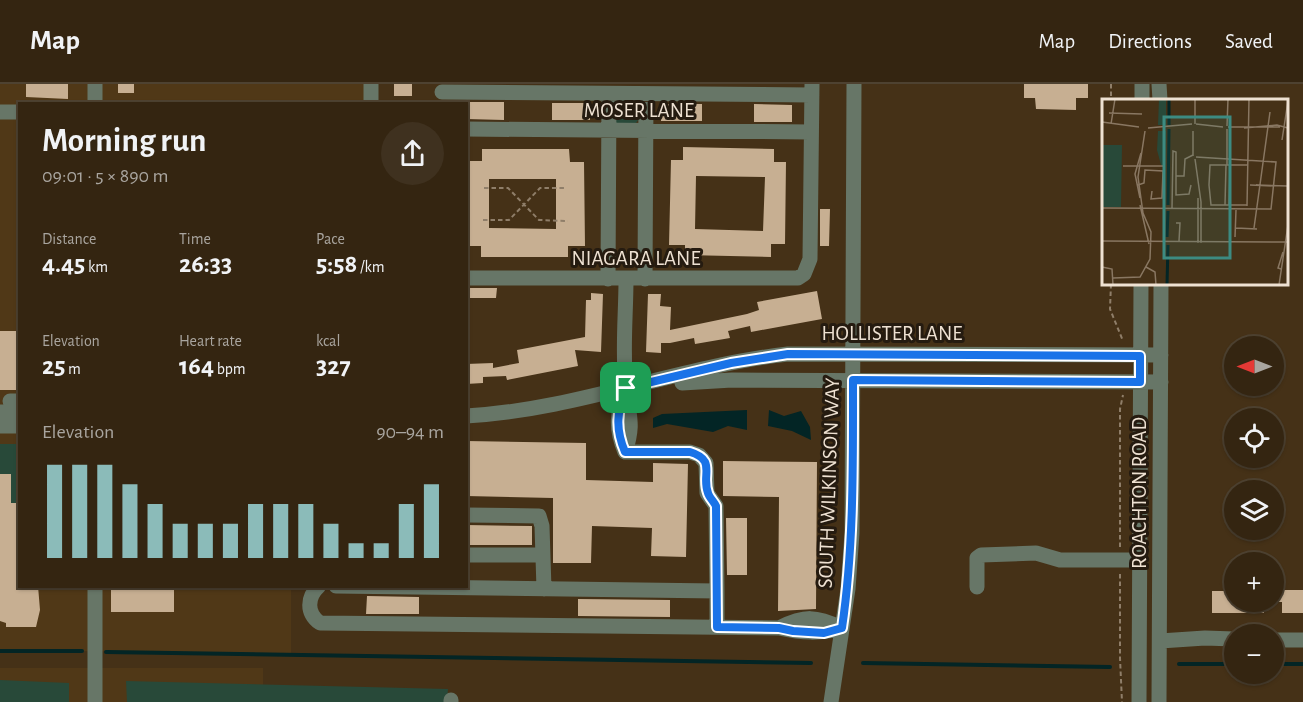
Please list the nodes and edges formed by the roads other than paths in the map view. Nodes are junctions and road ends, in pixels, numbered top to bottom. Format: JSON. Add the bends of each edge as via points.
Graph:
{"nodes":[{"id":1,"x":95,"y":84,"type":"edge"},
{"id":2,"x":371,"y":84,"type":"edge"},
{"id":3,"x":854,"y":84,"type":"edge"},
{"id":4,"x":1159,"y":84,"type":"edge"},
{"id":5,"x":812,"y":90,"type":"edge"},
{"id":6,"x":442,"y":93,"type":"edge"},
{"id":7,"x":609,"y":94,"type":"junction"},
{"id":8,"x":646,"y":94,"type":"junction"},
{"id":9,"x":1160,"y":99,"type":"edge"},
{"id":10,"x":94,"y":102,"type":"edge"},
{"id":11,"x":371,"y":102,"type":"edge"},
{"id":12,"x":0,"y":112,"type":"edge"},
{"id":13,"x":18,"y":112,"type":"edge"},
{"id":14,"x":468,"y":129,"type":"edge"},
{"id":15,"x":609,"y":130,"type":"junction"},
{"id":16,"x":646,"y":130,"type":"junction"},
{"id":17,"x":812,"y":132,"type":"junction"},
{"id":18,"x":468,"y":278,"type":"edge"},
{"id":19,"x":608,"y":279,"type":"junction"},
{"id":20,"x":626,"y":279,"type":"junction"},
{"id":21,"x":645,"y":279,"type":"junction"},
{"id":22,"x":1141,"y":285,"type":"edge"},
{"id":23,"x":1161,"y":285,"type":"edge"},
{"id":24,"x":853,"y":354,"type":"junction"},
{"id":25,"x":1140,"y":356,"type":"junction"},
{"id":26,"x":1161,"y":356,"type":"junction"},
{"id":27,"x":853,"y":380,"type":"junction"},
{"id":28,"x":1140,"y":382,"type":"junction"},
{"id":29,"x":1161,"y":382,"type":"junction"},
{"id":30,"x":626,"y":388,"type":"junction"},
{"id":31,"x":468,"y":416,"type":"edge"},
{"id":32,"x":0,"y":426,"type":"edge"},
{"id":33,"x":18,"y":426,"type":"edge"},
{"id":34,"x":468,"y":515,"type":"edge"},
{"id":35,"x":468,"y":555,"type":"edge"},
{"id":36,"x":543,"y":555,"type":"junction"},
{"id":37,"x":1140,"y":560,"type":"junction"},
{"id":38,"x":977,"y":587,"type":"dead end"},
{"id":39,"x":95,"y":588,"type":"edge"},
{"id":40,"x":317,"y":588,"type":"edge"},
{"id":41,"x":468,"y":588,"type":"edge"},
{"id":42,"x":544,"y":589,"type":"junction"},
{"id":43,"x":717,"y":591,"type":"junction"},
{"id":44,"x":717,"y":627,"type":"junction"},
{"id":45,"x":842,"y":628,"type":"junction"},
{"id":46,"x":1224,"y":639,"type":"edge"},
{"id":47,"x":1284,"y":640,"type":"edge"},
{"id":48,"x":1303,"y":640,"type":"edge"},
{"id":49,"x":1160,"y":642,"type":"junction"},
{"id":50,"x":95,"y":702,"type":"edge"},
{"id":51,"x":831,"y":702,"type":"edge"},
{"id":52,"x":1139,"y":702,"type":"edge"},
{"id":53,"x":1159,"y":702,"type":"edge"}],
"edges":[{"from":1,"to":10,"type":"street"},
{"from":2,"to":11,"type":"street"},
{"from":3,"to":24,"type":"street","name":"SOUTH WILKINSON WAY"},
{"from":4,"to":9,"type":"street"},
{"from":5,"to":8,"type":"street","name":"MOSER LANE"},
{"from":5,"to":17,"type":"street"},
{"from":6,"to":7,"type":"street","name":"MOSER LANE"},
{"from":7,"to":8,"type":"street","name":"MOSER LANE"},
{"from":7,"to":15,"type":"street"},
{"from":8,"to":16,"type":"street"},
{"from":12,"to":13,"type":"street"},
{"from":14,"to":15,"type":"street","name":"MOSER LANE"},
{"from":15,"to":16,"type":"street","name":"MOSER LANE"},
{"from":15,"to":19,"type":"street"},
{"from":16,"to":17,"type":"street","name":"MOSER LANE"},
{"from":16,"to":21,"type":"street"},
{"from":17,"to":21,"type":"street","name":"NIAGARA LANE","via":[[810,259],[804,274],[790,279]]},
{"from":18,"to":19,"type":"street","name":"NIAGARA LANE"},
{"from":19,"to":20,"type":"street","name":"NIAGARA LANE"},
{"from":20,"to":21,"type":"street","name":"NIAGARA LANE"},
{"from":20,"to":30,"type":"street"},
{"from":22,"to":25,"type":"street","name":"ROACHTON ROAD"},
{"from":23,"to":26,"type":"street","name":"ROACHTON ROAD"},
{"from":24,"to":25,"type":"street","name":"HOLLISTER LANE"},
{"from":24,"to":27,"type":"street","name":"SOUTH WILKINSON WAY"},
{"from":24,"to":30,"type":"street","name":"HOLLISTER LANE","via":[[771,356]]},
{"from":25,"to":26,"type":"street","name":"HOLLISTER LANE"},
{"from":25,"to":28,"type":"street","name":"ROACHTON ROAD"},
{"from":26,"to":29,"type":"street","name":"ROACHTON ROAD"},
{"from":27,"to":28,"type":"street","name":"HOLLISTER LANE"},
{"from":27,"to":30,"type":"street","name":"HOLLISTER LANE","via":[[732,380]]},
{"from":27,"to":45,"type":"street","name":"SOUTH WILKINSON WAY","via":[[852,533]]},
{"from":28,"to":29,"type":"street","name":"HOLLISTER LANE"},
{"from":28,"to":37,"type":"street","name":"ROACHTON ROAD"},
{"from":29,"to":49,"type":"street","name":"ROACHTON ROAD"},
{"from":30,"to":31,"type":"street","name":"HOLLISTER LANE","via":[[520,410]]},
{"from":30,"to":43,"type":"street","via":[[631,435],[625,452],[690,452],[699,454],[706,463],[707,493],[716,506]]},
{"from":32,"to":33,"type":"street"},
{"from":34,"to":36,"type":"street","via":[[539,516]]},
{"from":35,"to":36,"type":"street"},
{"from":36,"to":42,"type":"street"},
{"from":37,"to":38,"type":"street","via":[[981,555],[977,558]]},
{"from":37,"to":52,"type":"street","name":"ROACHTON ROAD"},
{"from":39,"to":50,"type":"street"},
{"from":40,"to":44,"type":"street","via":[[312,593],[310,612],[320,623]]},
{"from":41,"to":42,"type":"street"},
{"from":42,"to":43,"type":"street"},
{"from":43,"to":44,"type":"street"},
{"from":44,"to":45,"type":"street","via":[[824,633]]},
{"from":45,"to":51,"type":"street","name":"SOUTH WILKINSON WAY"},
{"from":46,"to":49,"type":"street"},
{"from":47,"to":48,"type":"street"},
{"from":49,"to":53,"type":"street","name":"ROACHTON ROAD"}]}
